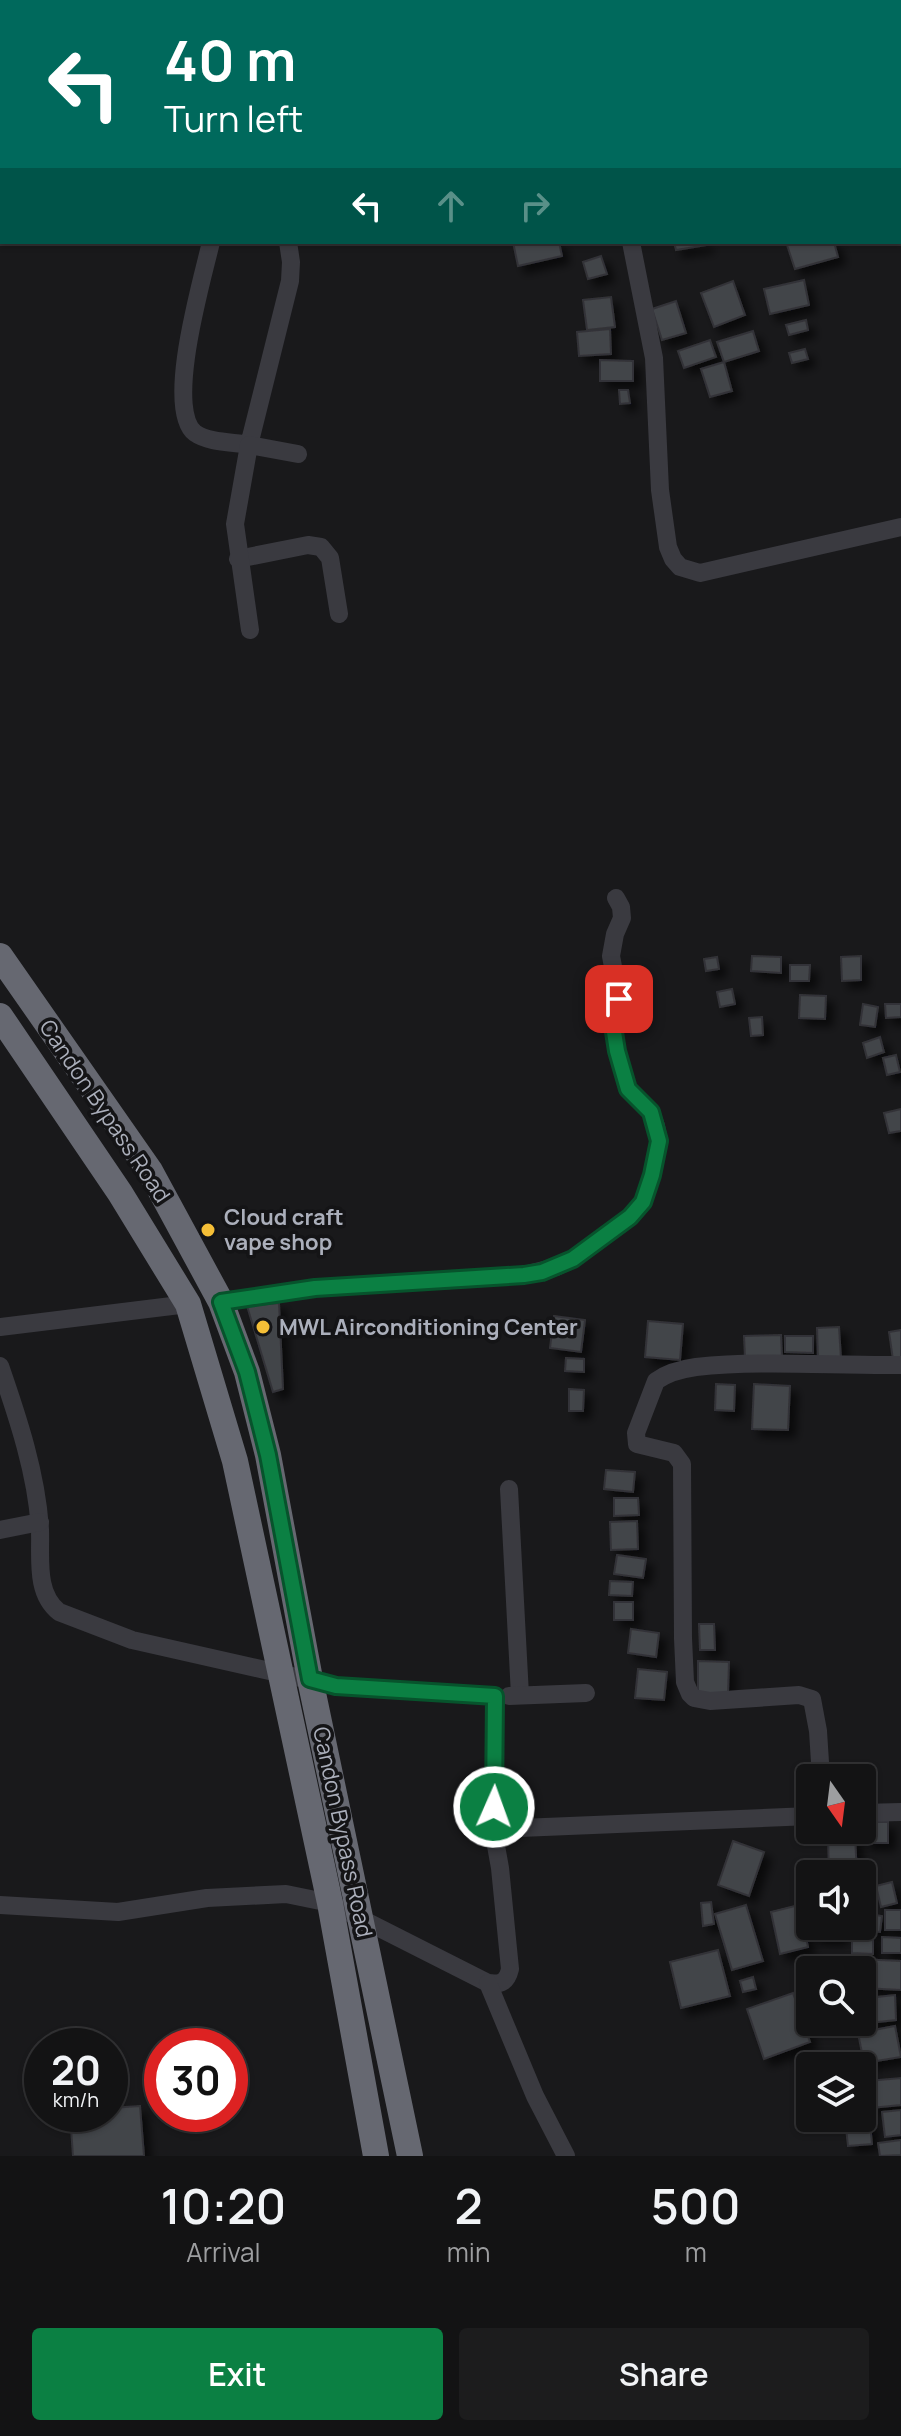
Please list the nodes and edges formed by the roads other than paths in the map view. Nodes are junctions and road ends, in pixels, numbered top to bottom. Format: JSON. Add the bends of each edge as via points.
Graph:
{"nodes":[{"id":1,"x":211,"y":244,"type":"edge"},
{"id":2,"x":284,"y":244,"type":"edge"},
{"id":3,"x":631,"y":244,"type":"edge"},
{"id":4,"x":249,"y":445,"type":"junction"},
{"id":5,"x":298,"y":454,"type":"dead end"},
{"id":6,"x":901,"y":527,"type":"edge"},
{"id":7,"x":238,"y":559,"type":"junction"},
{"id":8,"x":339,"y":614,"type":"dead end"},
{"id":9,"x":250,"y":630,"type":"dead end"},
{"id":10,"x":616,"y":898,"type":"dead end"},
{"id":11,"x":0,"y":956,"type":"edge"},
{"id":12,"x":0,"y":1016,"type":"edge"},
{"id":13,"x":221,"y":1302,"type":"junction"},
{"id":14,"x":188,"y":1304,"type":"junction"},
{"id":15,"x":0,"y":1327,"type":"edge"},
{"id":16,"x":901,"y":1365,"type":"edge"},
{"id":17,"x":0,"y":1366,"type":"edge"},
{"id":18,"x":509,"y":1489,"type":"dead end"},
{"id":19,"x":40,"y":1522,"type":"junction"},
{"id":20,"x":0,"y":1530,"type":"edge"},
{"id":21,"x":279,"y":1672,"type":"junction"},
{"id":22,"x":310,"y":1679,"type":"junction"},
{"id":23,"x":586,"y":1693,"type":"dead end"},
{"id":24,"x":520,"y":1695,"type":"junction"},
{"id":25,"x":495,"y":1696,"type":"junction"},
{"id":26,"x":820,"y":1764,"type":"edge"},
{"id":27,"x":901,"y":1812,"type":"edge"},
{"id":28,"x":876,"y":1813,"type":"edge"},
{"id":29,"x":796,"y":1817,"type":"edge"},
{"id":30,"x":493,"y":1829,"type":"junction"},
{"id":31,"x":330,"y":1903,"type":"junction"},
{"id":32,"x":0,"y":1905,"type":"edge"},
{"id":33,"x":362,"y":1921,"type":"junction"},
{"id":34,"x":488,"y":1983,"type":"junction"},
{"id":35,"x":376,"y":2156,"type":"edge"},
{"id":36,"x":410,"y":2156,"type":"edge"},
{"id":37,"x":566,"y":2156,"type":"edge"}],
"edges":[{"from":1,"to":4,"type":"street","via":[[184,367],[185,416],[202,436]]},
{"from":2,"to":4,"type":"street","via":[[290,281]]},
{"from":3,"to":6,"type":"street","via":[[654,358],[660,490],[673,559],[687,571],[700,573]]},
{"from":4,"to":5,"type":"street"},
{"from":4,"to":7,"type":"street","via":[[235,513]]},
{"from":7,"to":8,"type":"street","via":[[321,547],[330,558]]},
{"from":7,"to":9,"type":"street"},
{"from":10,"to":13,"type":"street","via":[[622,918],[611,956],[619,999],[617,1051],[628,1089],[651,1112],[659,1141],[643,1202],[630,1217],[573,1259],[542,1272],[315,1288]]},
{"from":11,"to":13,"type":"highway","name":"Candon Bypass Road","via":[[150,1171]]},
{"from":12,"to":14,"type":"highway","name":"Candon Bypass Road"},
{"from":13,"to":22,"type":"highway","name":"Candon Bypass Road","via":[[247,1372],[268,1455]]},
{"from":14,"to":15,"type":"street"},
{"from":14,"to":21,"type":"highway","name":"Candon Bypass Road","via":[[235,1461]]},
{"from":16,"to":26,"type":"street","via":[[674,1371],[656,1381],[636,1433],[637,1444],[674,1453],[682,1464],[683,1638],[690,1694],[710,1701],[799,1695],[812,1699]]},
{"from":17,"to":19,"type":"street"},
{"from":18,"to":24,"type":"street"},
{"from":19,"to":20,"type":"street"},
{"from":19,"to":21,"type":"street","via":[[44,1594],[59,1612],[132,1640]]},
{"from":21,"to":22,"type":"street"},
{"from":21,"to":31,"type":"highway","name":"Candon Bypass Road"},
{"from":22,"to":25,"type":"street","via":[[336,1686]]},
{"from":22,"to":33,"type":"highway","name":"Candon Bypass Road"},
{"from":23,"to":24,"type":"street"},
{"from":24,"to":25,"type":"street"},
{"from":25,"to":30,"type":"street"},
{"from":27,"to":28,"type":"street"},
{"from":29,"to":30,"type":"street"},
{"from":30,"to":34,"type":"street","via":[[510,1969],[503,1982]]},
{"from":31,"to":32,"type":"street","via":[[286,1894],[242,1894],[118,1912]]},
{"from":31,"to":33,"type":"street"},
{"from":31,"to":35,"type":"highway","name":"Candon Bypass Road"},
{"from":33,"to":34,"type":"street"},
{"from":33,"to":36,"type":"highway","name":"Candon Bypass Road"},
{"from":34,"to":37,"type":"street"}]}
